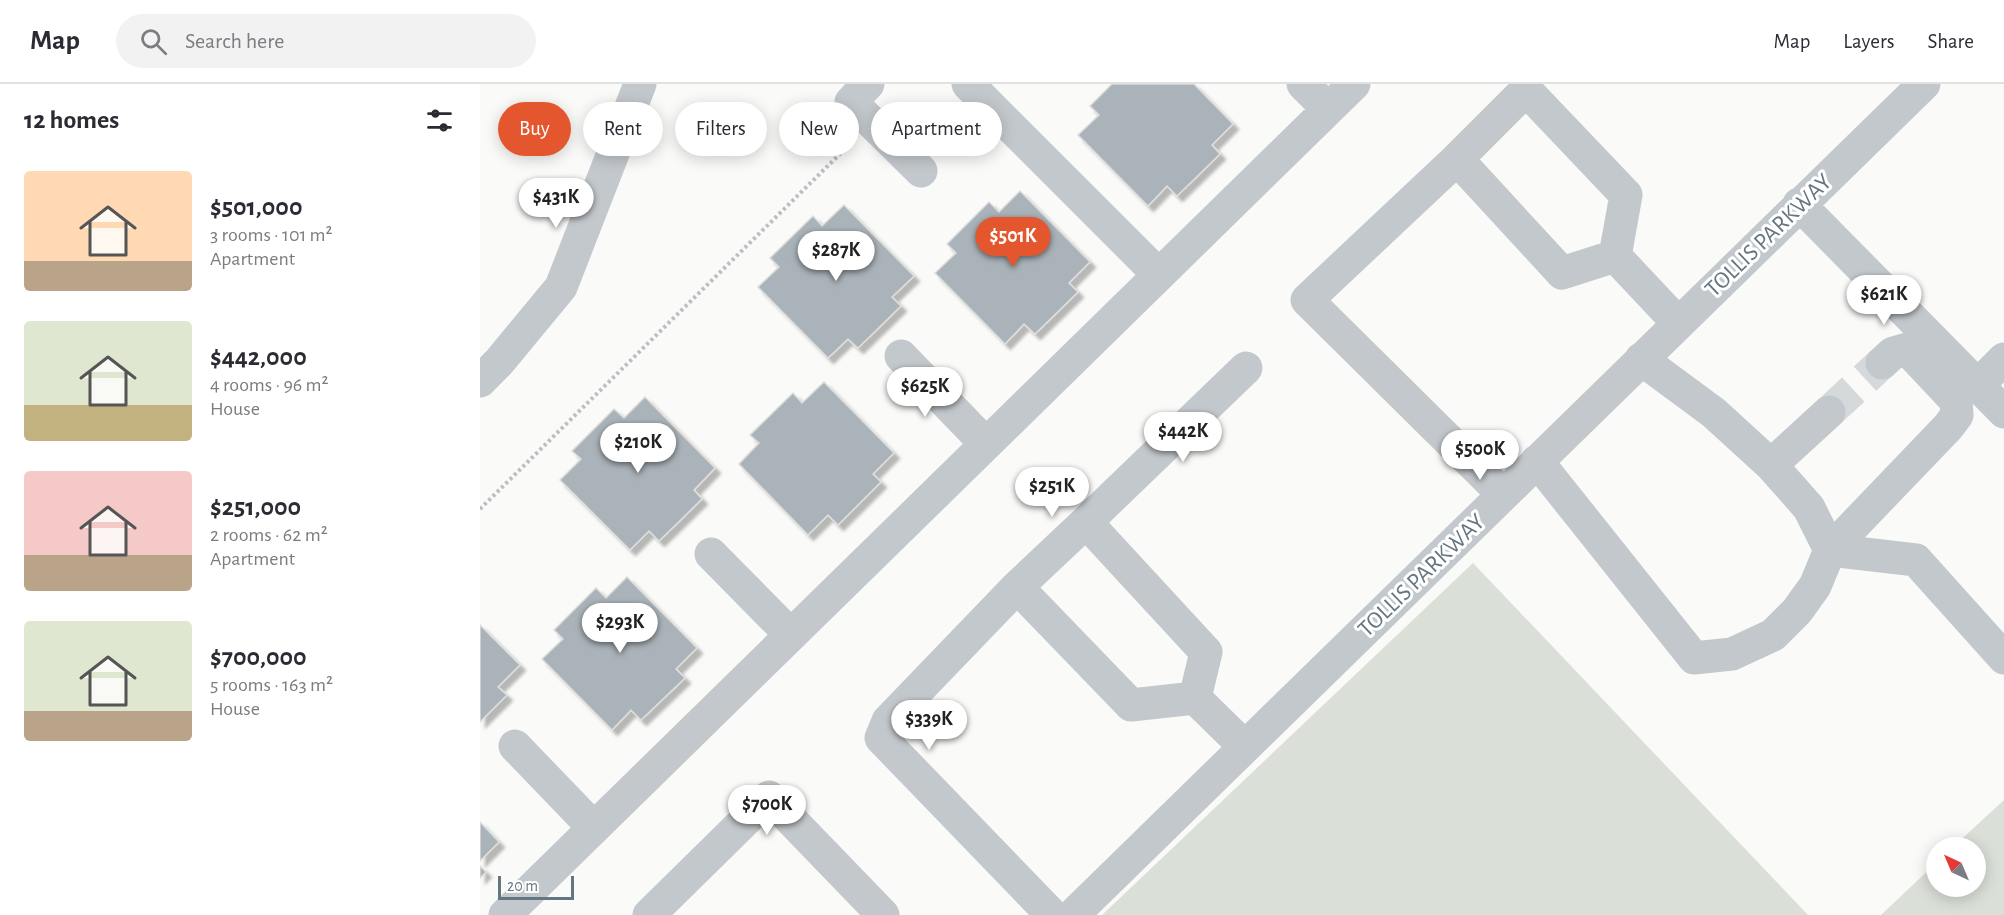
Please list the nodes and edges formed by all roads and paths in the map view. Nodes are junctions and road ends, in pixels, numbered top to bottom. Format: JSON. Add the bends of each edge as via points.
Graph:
{"nodes":[{"id":1,"x":640,"y":84,"type":"edge"},
{"id":2,"x":868,"y":84,"type":"edge"},
{"id":3,"x":968,"y":84,"type":"edge"},
{"id":4,"x":1303,"y":84,"type":"edge"},
{"id":5,"x":1354,"y":84,"type":"edge"},
{"id":6,"x":1924,"y":84,"type":"edge"},
{"id":7,"x":1529,"y":87,"type":"edge"},
{"id":8,"x":1328,"y":109,"type":"junction"},
{"id":9,"x":871,"y":122,"type":"edge"},
{"id":10,"x":871,"y":124,"type":"edge"},
{"id":11,"x":906,"y":156,"type":"edge"},
{"id":12,"x":1457,"y":159,"type":"junction"},
{"id":13,"x":921,"y":171,"type":"dead end"},
{"id":14,"x":1799,"y":204,"type":"junction"},
{"id":15,"x":1615,"y":256,"type":"junction"},
{"id":16,"x":1159,"y":275,"type":"junction"},
{"id":17,"x":1678,"y":323,"type":"junction"},
{"id":18,"x":901,"y":356,"type":"dead end"},
{"id":19,"x":2004,"y":358,"type":"edge"},
{"id":20,"x":1641,"y":359,"type":"junction"},
{"id":21,"x":1882,"y":363,"type":"tunnel mouth"},
{"id":22,"x":1246,"y":368,"type":"dead end"},
{"id":23,"x":480,"y":381,"type":"edge"},
{"id":24,"x":1977,"y":385,"type":"junction"},
{"id":25,"x":1829,"y":412,"type":"tunnel mouth"},
{"id":26,"x":2004,"y":412,"type":"edge"},
{"id":27,"x":986,"y":444,"type":"junction"},
{"id":28,"x":1537,"y":461,"type":"junction"},
{"id":29,"x":1771,"y":465,"type":"junction"},
{"id":30,"x":1503,"y":494,"type":"junction"},
{"id":31,"x":480,"y":509,"type":"edge"},
{"id":32,"x":1086,"y":522,"type":"junction"},
{"id":33,"x":1830,"y":550,"type":"junction"},
{"id":34,"x":711,"y":554,"type":"dead end"},
{"id":35,"x":1017,"y":587,"type":"junction"},
{"id":36,"x":791,"y":635,"type":"junction"},
{"id":37,"x":2004,"y":658,"type":"edge"},
{"id":38,"x":1195,"y":698,"type":"junction"},
{"id":39,"x":515,"y":746,"type":"dead end"},
{"id":40,"x":1245,"y":747,"type":"junction"},
{"id":41,"x":594,"y":828,"type":"junction"},
{"id":42,"x":505,"y":915,"type":"edge"},
{"id":43,"x":649,"y":915,"type":"edge"},
{"id":44,"x":883,"y":915,"type":"edge"},
{"id":45,"x":1052,"y":915,"type":"edge"},
{"id":46,"x":1073,"y":915,"type":"edge"}],
"edges":[{"from":1,"to":23,"type":"street","via":[[561,287]]},
{"from":2,"to":9,"type":"street","via":[[851,102]]},
{"from":3,"to":16,"type":"street"},
{"from":4,"to":8,"type":"street"},
{"from":5,"to":8,"type":"street"},
{"from":6,"to":14,"type":"street","name":"TOLLIS PARKWAY"},
{"from":7,"to":12,"type":"street"},
{"from":7,"to":15,"type":"street","via":[[1626,195]]},
{"from":8,"to":16,"type":"street"},
{"from":10,"to":31,"type":"path"},
{"from":11,"to":13,"type":"street"},
{"from":12,"to":15,"type":"street","via":[[1562,273]]},
{"from":12,"to":30,"type":"street","via":[[1307,300]]},
{"from":14,"to":17,"type":"street","name":"TOLLIS PARKWAY"},
{"from":14,"to":24,"type":"street"},
{"from":15,"to":17,"type":"street"},
{"from":16,"to":27,"type":"street"},
{"from":17,"to":20,"type":"street","name":"TOLLIS PARKWAY"},
{"from":18,"to":27,"type":"street"},
{"from":19,"to":24,"type":"street"},
{"from":20,"to":28,"type":"street","name":"TOLLIS PARKWAY"},
{"from":20,"to":29,"type":"street","via":[[1714,413]]},
{"from":21,"to":33,"type":"street","via":[[1893,353],[1907,349],[1956,401],[1957,415]]},
{"from":22,"to":32,"type":"street"},
{"from":24,"to":26,"type":"street"},
{"from":25,"to":29,"type":"street"},
{"from":27,"to":36,"type":"street"},
{"from":28,"to":30,"type":"street","name":"TOLLIS PARKWAY"},
{"from":28,"to":33,"type":"street","via":[[1694,658],[1732,654],[1773,635],[1815,586]]},
{"from":29,"to":33,"type":"street","via":[[1809,508]]},
{"from":30,"to":40,"type":"street","name":"TOLLIS PARKWAY"},
{"from":32,"to":35,"type":"street"},
{"from":32,"to":38,"type":"street","via":[[1206,652]]},
{"from":33,"to":37,"type":"street","via":[[1916,560]]},
{"from":34,"to":36,"type":"street"},
{"from":35,"to":38,"type":"street","via":[[1131,705]]},
{"from":35,"to":45,"type":"street","via":[[888,720],[881,738]]},
{"from":36,"to":41,"type":"street"},
{"from":38,"to":40,"type":"street"},
{"from":39,"to":41,"type":"street"},
{"from":40,"to":46,"type":"street","name":"TOLLIS PARKWAY"},
{"from":41,"to":42,"type":"street"},
{"from":43,"to":44,"type":"street","via":[[769,797]]}]}
